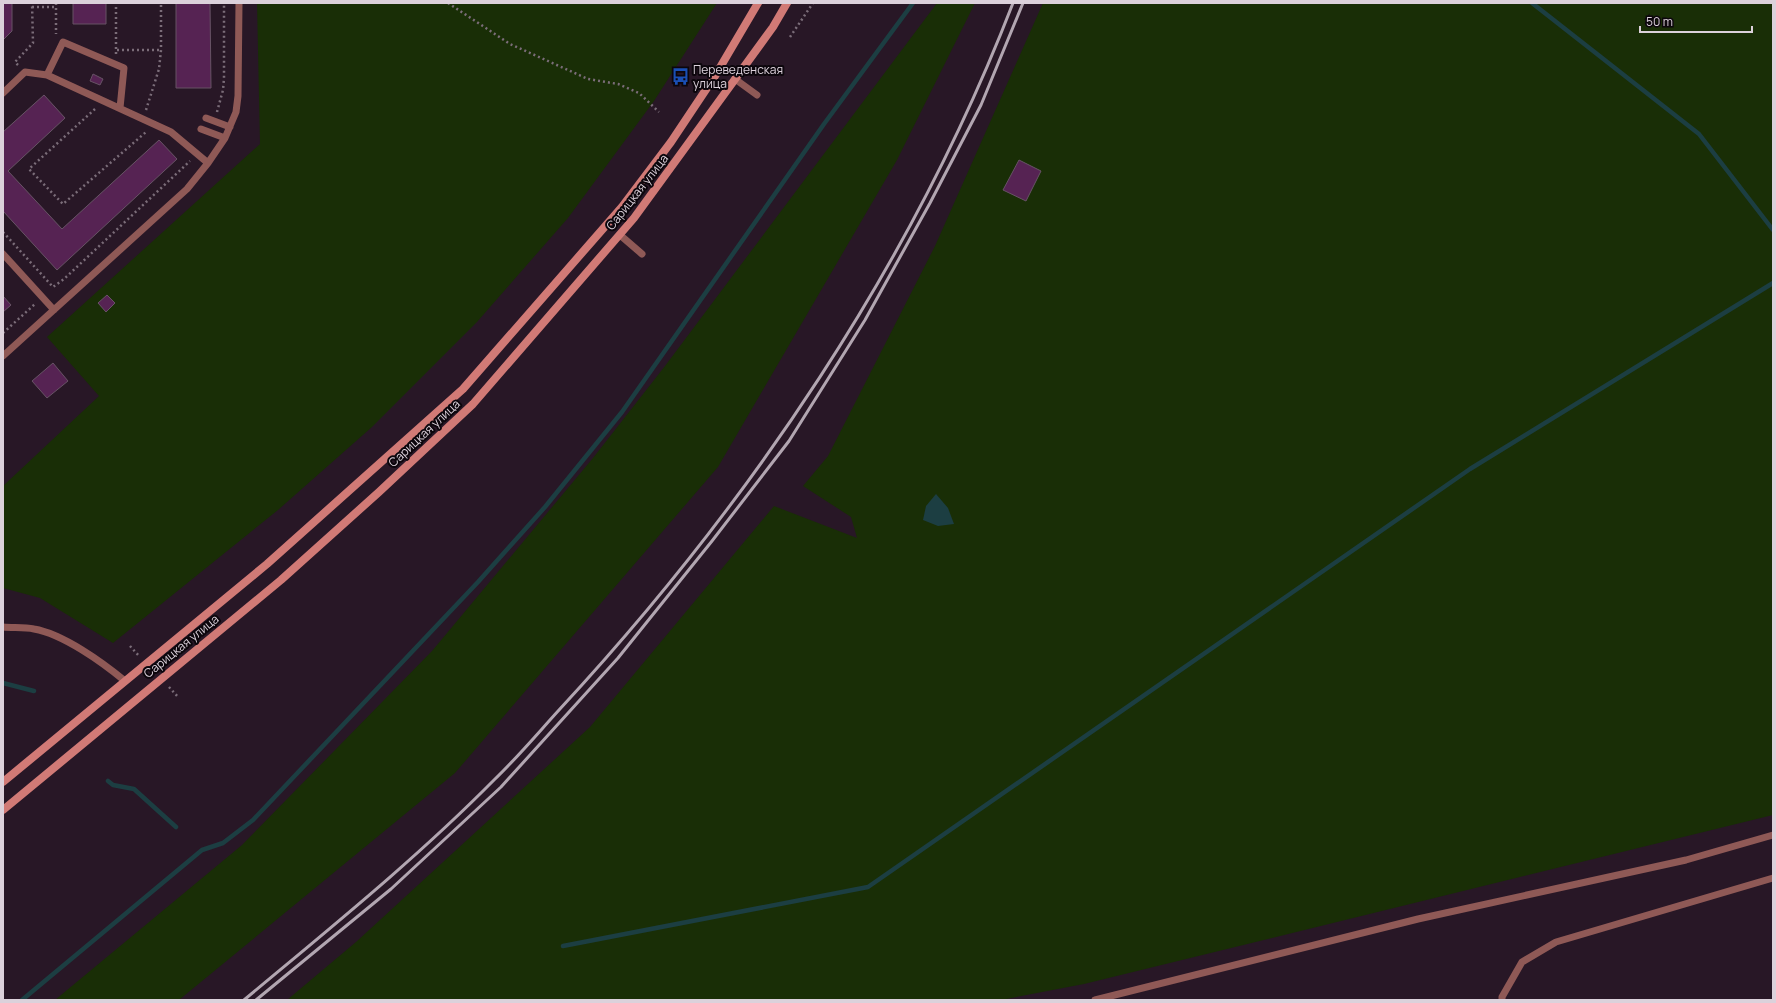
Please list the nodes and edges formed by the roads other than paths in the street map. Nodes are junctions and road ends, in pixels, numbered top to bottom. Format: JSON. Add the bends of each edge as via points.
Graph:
{"nodes":[{"id":1,"x":239,"y":3,"type":"edge"},
{"id":2,"x":758,"y":3,"type":"edge"},
{"id":3,"x":787,"y":3,"type":"edge"},
{"id":4,"x":47,"y":75,"type":"junction"},
{"id":5,"x":735,"y":79,"type":"junction"},
{"id":6,"x":3,"y":93,"type":"edge"},
{"id":7,"x":757,"y":95,"type":"dead end"},
{"id":8,"x":120,"y":108,"type":"junction"},
{"id":9,"x":206,"y":118,"type":"dead end"},
{"id":10,"x":230,"y":127,"type":"junction"},
{"id":11,"x":202,"y":130,"type":"dead end"},
{"id":12,"x":225,"y":138,"type":"junction"},
{"id":13,"x":208,"y":163,"type":"junction"},
{"id":14,"x":620,"y":235,"type":"junction"},
{"id":15,"x":3,"y":254,"type":"edge"},
{"id":16,"x":642,"y":254,"type":"dead end"},
{"id":17,"x":54,"y":310,"type":"junction"},
{"id":18,"x":3,"y":356,"type":"edge"},
{"id":19,"x":3,"y":627,"type":"edge"},
{"id":20,"x":125,"y":681,"type":"junction"},
{"id":21,"x":3,"y":782,"type":"edge"},
{"id":22,"x":3,"y":810,"type":"edge"},
{"id":23,"x":1773,"y":836,"type":"edge"},
{"id":24,"x":1773,"y":878,"type":"edge"},
{"id":25,"x":1095,"y":1000,"type":"edge"},
{"id":26,"x":1502,"y":1000,"type":"edge"}],
"edges":[{"from":1,"to":10,"type":"lane","via":[[238,96],[236,112]]},
{"from":2,"to":20,"type":"street","name":"Сарицкая улица","via":[[715,76],[671,142],[630,196],[463,389],[268,564]]},
{"from":3,"to":5,"type":"street","name":"Сарицкая улица"},
{"from":4,"to":6,"type":"lane","via":[[25,72]]},
{"from":4,"to":8,"type":"lane"},
{"from":4,"to":8,"type":"lane","via":[[63,42],[124,68]]},
{"from":5,"to":7,"type":"lane"},
{"from":5,"to":14,"type":"street","name":"Сарицкая улица"},
{"from":8,"to":13,"type":"lane","via":[[171,132]]},
{"from":9,"to":10,"type":"lane"},
{"from":10,"to":12,"type":"lane"},
{"from":11,"to":12,"type":"lane"},
{"from":12,"to":13,"type":"lane"},
{"from":13,"to":17,"type":"lane","via":[[187,189]]},
{"from":14,"to":16,"type":"lane"},
{"from":14,"to":22,"type":"street","name":"Сарицкая улица","via":[[473,404],[379,492],[280,580]]},
{"from":15,"to":17,"type":"lane"},
{"from":17,"to":18,"type":"lane"},
{"from":19,"to":20,"type":"lane","via":[[47,632],[95,657]]},
{"from":20,"to":21,"type":"street","name":"Сарицкая улица"},
{"from":23,"to":25,"type":"lane","via":[[1686,860],[1418,919]]},
{"from":24,"to":26,"type":"lane","via":[[1556,942],[1522,962]]}]}
